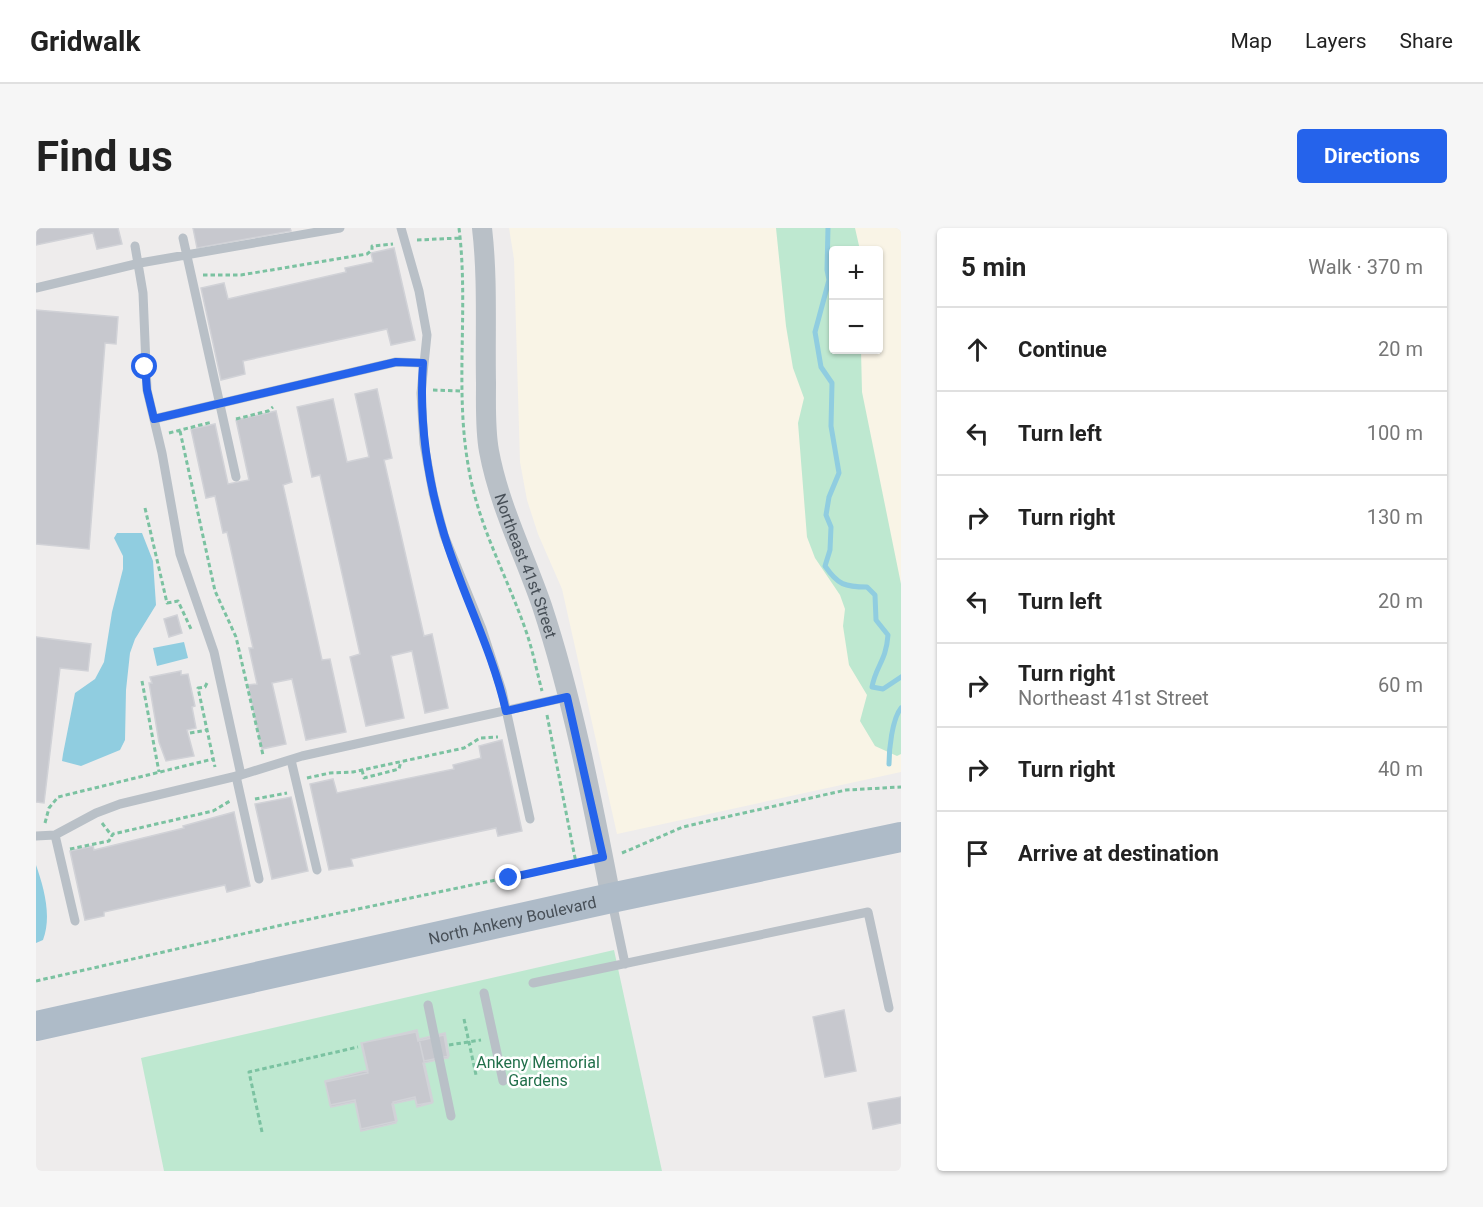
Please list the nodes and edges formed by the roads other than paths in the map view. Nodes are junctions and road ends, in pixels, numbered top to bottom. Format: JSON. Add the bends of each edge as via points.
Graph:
{"nodes":[{"id":1,"x":340,"y":228,"type":"edge"},
{"id":2,"x":401,"y":228,"type":"edge"},
{"id":3,"x":482,"y":228,"type":"edge"},
{"id":4,"x":313,"y":230,"type":"edge"},
{"id":5,"x":183,"y":238,"type":"dead end"},
{"id":6,"x":135,"y":246,"type":"dead end"},
{"id":7,"x":186,"y":255,"type":"junction"},
{"id":8,"x":140,"y":263,"type":"junction"},
{"id":9,"x":36,"y":288,"type":"edge"},
{"id":10,"x":423,"y":363,"type":"junction"},
{"id":11,"x":219,"y":403,"type":"junction"},
{"id":12,"x":154,"y":419,"type":"junction"},
{"id":13,"x":236,"y":477,"type":"dead end"},
{"id":14,"x":567,"y":697,"type":"junction"},
{"id":15,"x":506,"y":711,"type":"junction"},
{"id":16,"x":291,"y":760,"type":"junction"},
{"id":17,"x":238,"y":776,"type":"junction"},
{"id":18,"x":530,"y":819,"type":"dead end"},
{"id":19,"x":55,"y":835,"type":"junction"},
{"id":20,"x":38,"y":836,"type":"edge"},
{"id":21,"x":901,"y":837,"type":"edge"},
{"id":22,"x":317,"y":870,"type":"dead end"},
{"id":23,"x":259,"y":879,"type":"dead end"},
{"id":24,"x":611,"y":898,"type":"junction"},
{"id":25,"x":75,"y":921,"type":"dead end"},
{"id":26,"x":625,"y":964,"type":"junction"},
{"id":27,"x":533,"y":983,"type":"dead end"},
{"id":28,"x":484,"y":993,"type":"dead end"},
{"id":29,"x":428,"y":1005,"type":"dead end"},
{"id":30,"x":889,"y":1008,"type":"dead end"},
{"id":31,"x":36,"y":1026,"type":"edge"},
{"id":32,"x":503,"y":1081,"type":"dead end"},
{"id":33,"x":451,"y":1116,"type":"dead end"}],
"edges":[{"from":1,"to":4,"type":"lane"},
{"from":2,"to":10,"type":"lane","via":[[427,335]]},
{"from":3,"to":14,"type":"street","name":"Northeast 41st Street","via":[[489,450],[500,494],[542,606]]},
{"from":4,"to":7,"type":"lane"},
{"from":5,"to":7,"type":"lane"},
{"from":6,"to":8,"type":"lane"},
{"from":7,"to":8,"type":"lane"},
{"from":7,"to":11,"type":"lane"},
{"from":8,"to":9,"type":"lane"},
{"from":8,"to":12,"type":"lane","via":[[147,390]]},
{"from":10,"to":11,"type":"lane","via":[[396,362]]},
{"from":10,"to":15,"type":"lane","via":[[424,444],[433,493]]},
{"from":11,"to":12,"type":"lane"},
{"from":11,"to":13,"type":"lane"},
{"from":12,"to":17,"type":"lane","via":[[180,554],[214,652]]},
{"from":14,"to":15,"type":"lane"},
{"from":14,"to":24,"type":"street","name":"Northeast 41st Street"},
{"from":15,"to":16,"type":"lane"},
{"from":15,"to":18,"type":"lane"},
{"from":16,"to":17,"type":"lane"},
{"from":16,"to":22,"type":"lane"},
{"from":17,"to":19,"type":"lane","via":[[120,804]]},
{"from":17,"to":23,"type":"lane"},
{"from":19,"to":20,"type":"lane"},
{"from":19,"to":25,"type":"lane"},
{"from":21,"to":24,"type":"main road","name":"North Ankeny Boulevard"},
{"from":24,"to":26,"type":"lane"},
{"from":24,"to":31,"type":"main road","name":"North Ankeny Boulevard"},
{"from":26,"to":27,"type":"lane"},
{"from":26,"to":30,"type":"lane","via":[[868,912]]},
{"from":28,"to":32,"type":"lane"},
{"from":29,"to":33,"type":"lane"}]}
